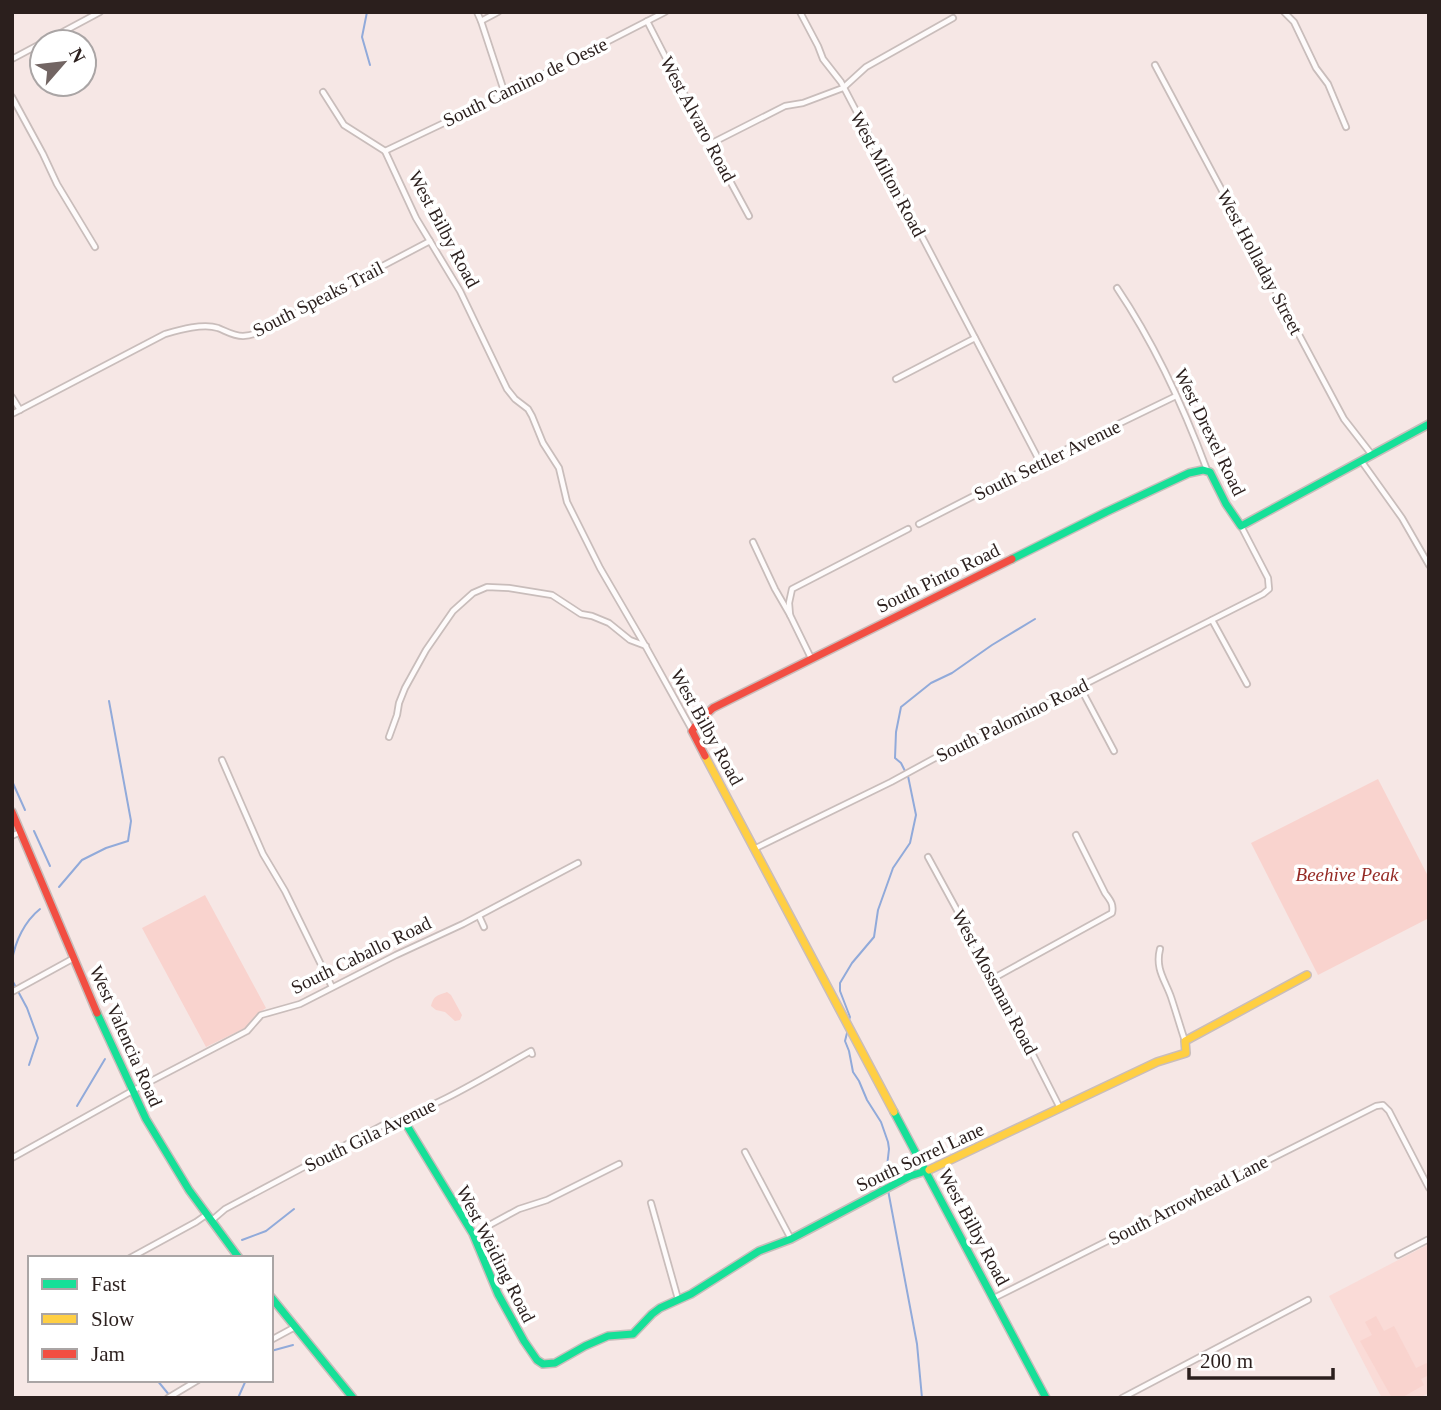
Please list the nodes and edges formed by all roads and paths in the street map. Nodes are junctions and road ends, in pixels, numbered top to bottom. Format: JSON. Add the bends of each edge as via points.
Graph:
{"nodes":[{"id":1,"x":100,"y":12,"type":"edge"},
{"id":2,"x":477,"y":12,"type":"edge"},
{"id":3,"x":498,"y":12,"type":"edge"},
{"id":4,"x":665,"y":12,"type":"edge"},
{"id":5,"x":800,"y":12,"type":"edge"},
{"id":6,"x":1284,"y":12,"type":"edge"},
{"id":7,"x":953,"y":18,"type":"dead end"},
{"id":8,"x":481,"y":21,"type":"junction"},
{"id":9,"x":647,"y":21,"type":"junction"},
{"id":10,"x":71,"y":28,"type":"edge"},
{"id":11,"x":28,"y":51,"type":"edge"},
{"id":12,"x":12,"y":59,"type":"edge"},
{"id":13,"x":1155,"y":65,"type":"dead end"},
{"id":14,"x":843,"y":88,"type":"junction"},
{"id":15,"x":323,"y":92,"type":"dead end"},
{"id":16,"x":505,"y":94,"type":"junction"},
{"id":17,"x":12,"y":96,"type":"edge"},
{"id":18,"x":1346,"y":127,"type":"dead end"},
{"id":19,"x":710,"y":144,"type":"junction"},
{"id":20,"x":385,"y":151,"type":"junction"},
{"id":21,"x":749,"y":216,"type":"dead end"},
{"id":22,"x":430,"y":241,"type":"junction"},
{"id":23,"x":95,"y":247,"type":"dead end"},
{"id":24,"x":1117,"y":288,"type":"dead end"},
{"id":25,"x":975,"y":338,"type":"junction"},
{"id":26,"x":896,"y":379,"type":"dead end"},
{"id":27,"x":1176,"y":396,"type":"junction"},
{"id":28,"x":12,"y":397,"type":"edge"},
{"id":29,"x":20,"y":410,"type":"junction"},
{"id":30,"x":12,"y":414,"type":"edge"},
{"id":31,"x":1429,"y":424,"type":"edge"},
{"id":32,"x":1372,"y":455,"type":"junction"},
{"id":33,"x":1361,"y":461,"type":"junction"},
{"id":34,"x":1040,"y":462,"type":"junction"},
{"id":35,"x":1207,"y":470,"type":"junction"},
{"id":36,"x":919,"y":524,"type":"dead end"},
{"id":37,"x":1241,"y":526,"type":"junction"},
{"id":38,"x":908,"y":529,"type":"dead end"},
{"id":39,"x":753,"y":542,"type":"dead end"},
{"id":40,"x":1429,"y":565,"type":"edge"},
{"id":41,"x":1267,"y":591,"type":"joint"},
{"id":42,"x":790,"y":615,"type":"junction"},
{"id":43,"x":1212,"y":620,"type":"junction"},
{"id":44,"x":646,"y":647,"type":"junction"},
{"id":45,"x":812,"y":659,"type":"junction"},
{"id":46,"x":1247,"y":684,"type":"dead end"},
{"id":47,"x":1080,"y":687,"type":"junction"},
{"id":48,"x":692,"y":731,"type":"junction"},
{"id":49,"x":388,"y":737,"type":"dead end"},
{"id":50,"x":1114,"y":751,"type":"dead end"},
{"id":51,"x":222,"y":760,"type":"dead end"},
{"id":52,"x":12,"y":812,"type":"edge"},
{"id":53,"x":16,"y":834,"type":"edge"},
{"id":54,"x":1076,"y":835,"type":"dead end"},
{"id":55,"x":755,"y":848,"type":"junction"},
{"id":56,"x":928,"y":857,"type":"dead end"},
{"id":57,"x":578,"y":863,"type":"dead end"},
{"id":58,"x":479,"y":916,"type":"junction"},
{"id":59,"x":484,"y":927,"type":"dead end"},
{"id":60,"x":1160,"y":949,"type":"dead end"},
{"id":61,"x":74,"y":958,"type":"junction"},
{"id":62,"x":1307,"y":975,"type":"dead end"},
{"id":63,"x":994,"y":978,"type":"junction"},
{"id":64,"x":332,"y":987,"type":"junction"},
{"id":65,"x":12,"y":992,"type":"edge"},
{"id":66,"x":1185,"y":1041,"type":"junction"},
{"id":67,"x":532,"y":1053,"type":"dead end"},
{"id":68,"x":132,"y":1091,"type":"junction"},
{"id":69,"x":1060,"y":1108,"type":"junction"},
{"id":70,"x":403,"y":1119,"type":"junction"},
{"id":71,"x":745,"y":1152,"type":"dead end"},
{"id":72,"x":12,"y":1158,"type":"edge"},
{"id":73,"x":619,"y":1164,"type":"dead end"},
{"id":74,"x":927,"y":1171,"type":"junction"},
{"id":75,"x":1429,"y":1188,"type":"edge"},
{"id":76,"x":651,"y":1203,"type":"dead end"},
{"id":77,"x":209,"y":1218,"type":"junction"},
{"id":78,"x":473,"y":1234,"type":"junction"},
{"id":79,"x":1429,"y":1239,"type":"edge"},
{"id":80,"x":791,"y":1240,"type":"junction"},
{"id":81,"x":1398,"y":1255,"type":"dead end"},
{"id":82,"x":134,"y":1256,"type":"edge"},
{"id":83,"x":238,"y":1256,"type":"edge"},
{"id":84,"x":994,"y":1298,"type":"junction"},
{"id":85,"x":273,"y":1300,"type":"edge"},
{"id":86,"x":678,"y":1300,"type":"junction"},
{"id":87,"x":1308,"y":1300,"type":"dead end"},
{"id":88,"x":295,"y":1327,"type":"junction"},
{"id":89,"x":273,"y":1339,"type":"edge"},
{"id":90,"x":543,"y":1364,"type":"joint"},
{"id":91,"x":195,"y":1382,"type":"edge"},
{"id":92,"x":168,"y":1398,"type":"edge"},
{"id":93,"x":353,"y":1398,"type":"edge"},
{"id":94,"x":1046,"y":1398,"type":"edge"},
{"id":95,"x":1122,"y":1398,"type":"edge"}],
"edges":[{"from":1,"to":10,"type":"street"},
{"from":2,"to":8,"type":"street"},
{"from":3,"to":8,"type":"street"},
{"from":4,"to":9,"type":"street","name":"South Camino de Oeste"},
{"from":5,"to":14,"type":"street","name":"West Milton Road"},
{"from":6,"to":18,"type":"street","via":[[1328,84]]},
{"from":7,"to":14,"type":"street","via":[[866,67]]},
{"from":8,"to":16,"type":"street"},
{"from":9,"to":16,"type":"street","name":"South Camino de Oeste"},
{"from":9,"to":19,"type":"street","name":"West Alvaro Road"},
{"from":11,"to":12,"type":"street"},
{"from":13,"to":32,"type":"street","name":"West Holladay Street","via":[[1344,419]]},
{"from":14,"to":19,"type":"street","via":[[785,106]]},
{"from":14,"to":25,"type":"street","name":"West Milton Road"},
{"from":15,"to":20,"type":"street","via":[[344,125]]},
{"from":16,"to":20,"type":"street","name":"South Camino de Oeste"},
{"from":17,"to":23,"type":"street"},
{"from":19,"to":21,"type":"street","name":"West Alvaro Road"},
{"from":20,"to":22,"type":"street","name":"West Bilby Road"},
{"from":22,"to":29,"type":"street","name":"South Speaks Trail","via":[[261,331],[243,336],[215,327],[165,334]]},
{"from":22,"to":44,"type":"street","name":"West Bilby Road","via":[[507,389],[528,409],[559,468],[577,523]]},
{"from":24,"to":27,"type":"street","name":"West Drexel Road"},
{"from":25,"to":26,"type":"street"},
{"from":25,"to":34,"type":"street","name":"West Milton Road"},
{"from":27,"to":34,"type":"street","name":"South Settler Avenue"},
{"from":27,"to":35,"type":"street","name":"West Drexel Road"},
{"from":28,"to":29,"type":"street"},
{"from":29,"to":30,"type":"street","name":"South Speaks Trail"},
{"from":31,"to":32,"type":"street"},
{"from":32,"to":33,"type":"street"},
{"from":33,"to":37,"type":"street"},
{"from":33,"to":40,"type":"street"},
{"from":34,"to":36,"type":"street","name":"South Settler Avenue"},
{"from":35,"to":37,"type":"street","name":"West Drexel Road"},
{"from":35,"to":45,"type":"street","name":"South Pinto Road","via":[[1155,488]]},
{"from":37,"to":41,"type":"street","name":"West Drexel Road","via":[[1268,578]]},
{"from":38,"to":42,"type":"street","via":[[792,589]]},
{"from":39,"to":42,"type":"street"},
{"from":41,"to":43,"type":"street","name":"South Palomino Road"},
{"from":42,"to":45,"type":"street"},
{"from":43,"to":46,"type":"street"},
{"from":43,"to":47,"type":"street","name":"South Palomino Road"},
{"from":44,"to":48,"type":"street","name":"West Bilby Road"},
{"from":44,"to":49,"type":"street","via":[[552,595],[487,587],[453,611],[426,650],[405,688]]},
{"from":45,"to":48,"type":"street","name":"South Pinto Road","via":[[707,712]]},
{"from":47,"to":50,"type":"street"},
{"from":47,"to":55,"type":"street","name":"South Palomino Road"},
{"from":48,"to":55,"type":"street","name":"West Bilby Road"},
{"from":51,"to":64,"type":"street","via":[[263,853]]},
{"from":52,"to":53,"type":"street","name":"West Valencia Road"},
{"from":53,"to":61,"type":"street","name":"West Valencia Road"},
{"from":54,"to":63,"type":"street","via":[[1111,900],[1112,914]]},
{"from":55,"to":74,"type":"street","name":"West Bilby Road"},
{"from":56,"to":63,"type":"street","name":"West Mossman Road"},
{"from":57,"to":58,"type":"street","name":"South Caballo Road"},
{"from":58,"to":59,"type":"street"},
{"from":58,"to":64,"type":"street","name":"South Caballo Road"},
{"from":60,"to":66,"type":"street","via":[[1160,970]]},
{"from":61,"to":65,"type":"street"},
{"from":61,"to":68,"type":"street","name":"West Valencia Road"},
{"from":62,"to":66,"type":"street","name":"South Sorrel Lane"},
{"from":63,"to":69,"type":"street","name":"West Mossman Road"},
{"from":64,"to":68,"type":"street","name":"South Caballo Road","via":[[300,1004],[261,1015],[247,1031]]},
{"from":66,"to":69,"type":"street","name":"South Sorrel Lane","via":[[1186,1053]]},
{"from":67,"to":70,"type":"street","name":"South Gila Avenue"},
{"from":68,"to":72,"type":"street","name":"South Caballo Road"},
{"from":68,"to":77,"type":"street","name":"West Valencia Road","via":[[164,1151]]},
{"from":69,"to":74,"type":"street","name":"South Sorrel Lane"},
{"from":70,"to":77,"type":"street","name":"South Gila Avenue","via":[[383,1125]]},
{"from":70,"to":78,"type":"street","name":"West Weiding Road"},
{"from":71,"to":80,"type":"street"},
{"from":73,"to":78,"type":"street"},
{"from":74,"to":80,"type":"street","name":"South Sorrel Lane"},
{"from":74,"to":84,"type":"street","name":"West Bilby Road"},
{"from":75,"to":84,"type":"street","name":"South Arrowhead Lane","via":[[1389,1111],[1377,1106]]},
{"from":76,"to":86,"type":"street"},
{"from":77,"to":82,"type":"street","name":"South Gila Avenue"},
{"from":77,"to":83,"type":"street","name":"West Valencia Road"},
{"from":78,"to":90,"type":"street","name":"West Weiding Road","via":[[501,1300],[531,1353]]},
{"from":79,"to":81,"type":"street"},
{"from":80,"to":86,"type":"street","name":"South Sorrel Lane","via":[[759,1251]]},
{"from":84,"to":94,"type":"street","name":"West Bilby Road"},
{"from":85,"to":88,"type":"street"},
{"from":86,"to":90,"type":"street","name":"South Sorrel Lane","via":[[652,1314],[633,1334],[608,1336],[555,1363]]},
{"from":87,"to":95,"type":"street"},
{"from":88,"to":89,"type":"street"},
{"from":88,"to":93,"type":"street"},
{"from":91,"to":92,"type":"street"}]}
